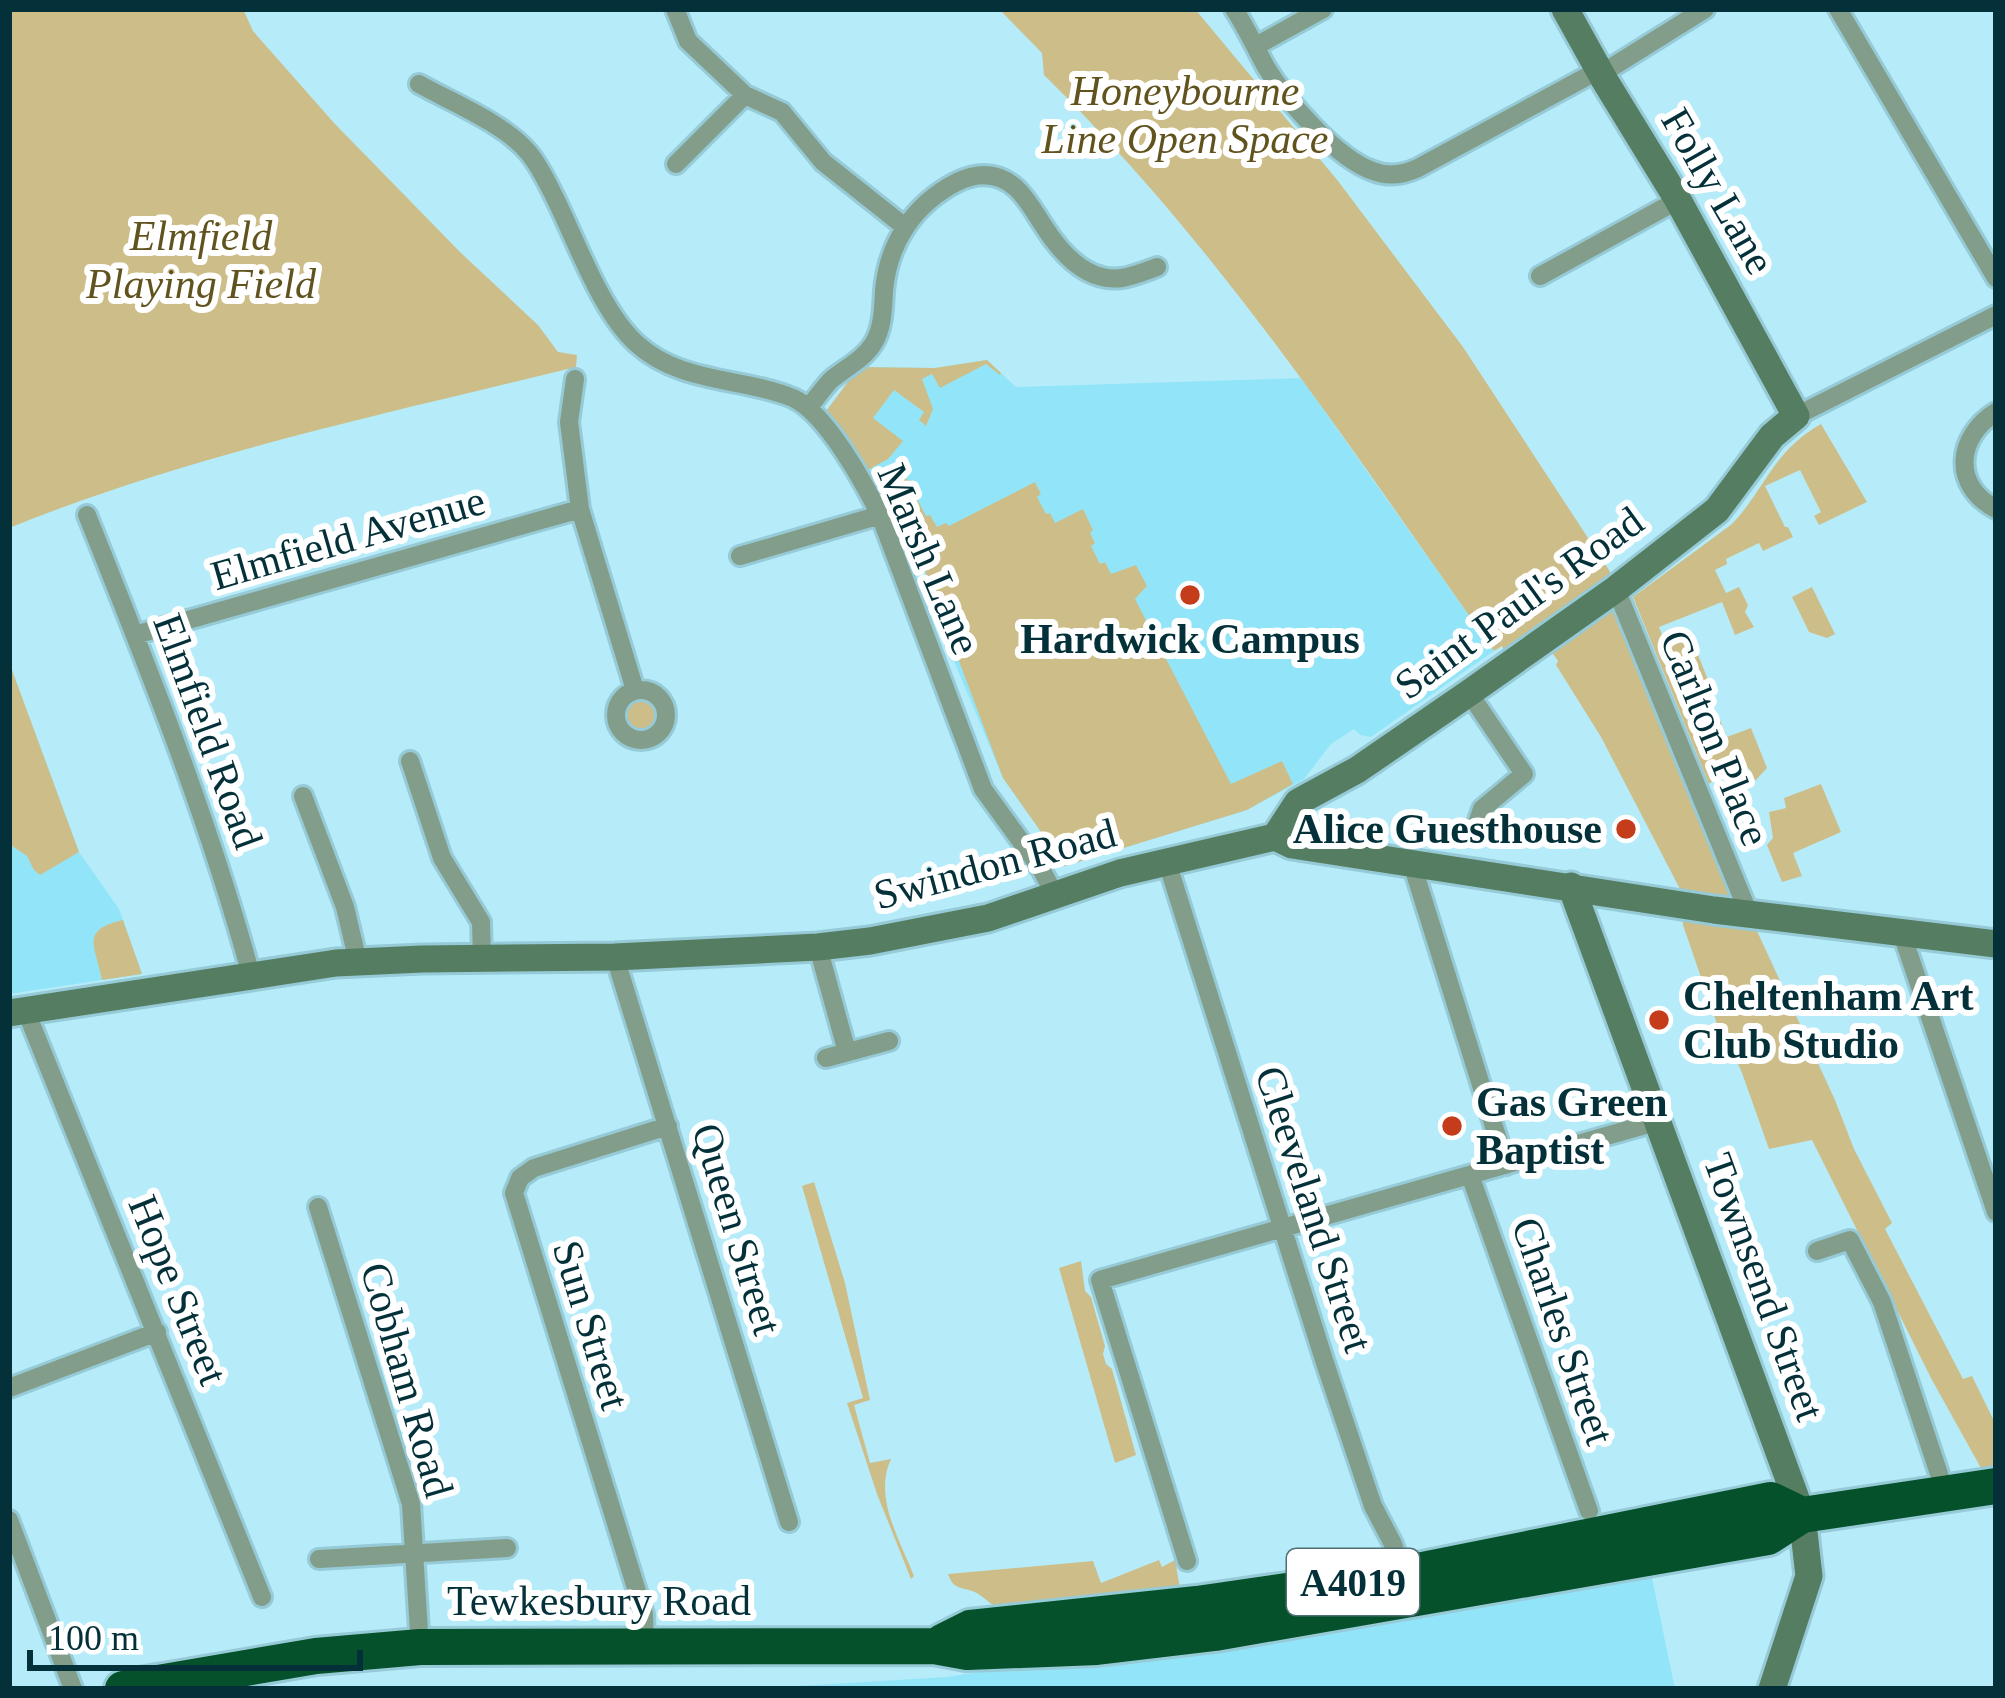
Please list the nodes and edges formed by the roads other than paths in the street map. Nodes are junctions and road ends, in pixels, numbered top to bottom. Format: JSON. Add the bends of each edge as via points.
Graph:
{"nodes":[{"id":1,"x":675,"y":9,"type":"edge"},
{"id":2,"x":1234,"y":9,"type":"edge"},
{"id":3,"x":1323,"y":9,"type":"edge"},
{"id":4,"x":1565,"y":9,"type":"edge"},
{"id":5,"x":1705,"y":9,"type":"edge"},
{"id":6,"x":1838,"y":9,"type":"edge"},
{"id":7,"x":1256,"y":46,"type":"junction"},
{"id":8,"x":1600,"y":72,"type":"junction"},
{"id":9,"x":419,"y":84,"type":"dead end"},
{"id":10,"x":745,"y":94,"type":"junction"},
{"id":11,"x":676,"y":164,"type":"dead end"},
{"id":12,"x":1678,"y":200,"type":"junction"},
{"id":13,"x":905,"y":227,"type":"junction"},
{"id":14,"x":1157,"y":267,"type":"dead end"},
{"id":15,"x":1540,"y":276,"type":"dead end"},
{"id":16,"x":1996,"y":278,"type":"edge"},
{"id":17,"x":1996,"y":315,"type":"edge"},
{"id":18,"x":575,"y":380,"type":"dead end"},
{"id":19,"x":808,"y":408,"type":"junction"},
{"id":20,"x":1996,"y":412,"type":"edge"},
{"id":21,"x":1796,"y":416,"type":"junction"},
{"id":22,"x":580,"y":509,"type":"junction"},
{"id":23,"x":1996,"y":509,"type":"edge"},
{"id":24,"x":87,"y":515,"type":"dead end"},
{"id":25,"x":880,"y":515,"type":"junction"},
{"id":26,"x":740,"y":556,"type":"dead end"},
{"id":27,"x":1616,"y":590,"type":"junction"},
{"id":28,"x":135,"y":634,"type":"junction"},
{"id":29,"x":635,"y":690,"type":"dead end"},
{"id":30,"x":1469,"y":693,"type":"junction"},
{"id":31,"x":410,"y":761,"type":"dead end"},
{"id":32,"x":303,"y":796,"type":"dead end"},
{"id":33,"x":1474,"y":829,"type":"dead end"},
{"id":34,"x":1275,"y":837,"type":"junction"},
{"id":35,"x":1167,"y":862,"type":"junction"},
{"id":36,"x":1412,"y":864,"type":"junction"},
{"id":37,"x":1571,"y":886,"type":"junction"},
{"id":38,"x":1056,"y":897,"type":"junction"},
{"id":39,"x":1749,"y":914,"type":"junction"},
{"id":40,"x":1902,"y":934,"type":"junction"},
{"id":41,"x":1996,"y":944,"type":"edge"},
{"id":42,"x":818,"y":947,"type":"junction"},
{"id":43,"x":616,"y":957,"type":"junction"},
{"id":44,"x":482,"y":959,"type":"junction"},
{"id":45,"x":358,"y":962,"type":"junction"},
{"id":46,"x":251,"y":975,"type":"junction"},
{"id":47,"x":18,"y":1012,"type":"edge"},
{"id":48,"x":889,"y":1040,"type":"dead end"},
{"id":49,"x":847,"y":1052,"type":"junction"},
{"id":50,"x":826,"y":1058,"type":"dead end"},
{"id":51,"x":1659,"y":1121,"type":"junction"},
{"id":52,"x":668,"y":1126,"type":"junction"},
{"id":53,"x":1507,"y":1165,"type":"junction"},
{"id":54,"x":1470,"y":1175,"type":"junction"},
{"id":55,"x":318,"y":1207,"type":"dead end"},
{"id":56,"x":1996,"y":1212,"type":"edge"},
{"id":57,"x":1281,"y":1229,"type":"junction"},
{"id":58,"x":1817,"y":1251,"type":"dead end"},
{"id":59,"x":157,"y":1332,"type":"junction"},
{"id":60,"x":9,"y":1388,"type":"edge"},
{"id":61,"x":1996,"y":1486,"type":"edge"},
{"id":62,"x":1946,"y":1495,"type":"junction"},
{"id":63,"x":1588,"y":1511,"type":"dead end"},
{"id":64,"x":1802,"y":1515,"type":"junction"},
{"id":65,"x":9,"y":1520,"type":"edge"},
{"id":66,"x":789,"y":1522,"type":"dead end"},
{"id":67,"x":507,"y":1548,"type":"dead end"},
{"id":68,"x":413,"y":1554,"type":"junction"},
{"id":69,"x":319,"y":1559,"type":"dead end"},
{"id":70,"x":1187,"y":1561,"type":"dead end"},
{"id":71,"x":1403,"y":1574,"type":"junction"},
{"id":72,"x":262,"y":1597,"type":"dead end"},
{"id":73,"x":645,"y":1645,"type":"junction"},
{"id":74,"x":420,"y":1646,"type":"junction"},
{"id":75,"x":934,"y":1646,"type":"junction"},
{"id":76,"x":73,"y":1689,"type":"edge"},
{"id":77,"x":123,"y":1689,"type":"edge"},
{"id":78,"x":1772,"y":1689,"type":"edge"}],
"edges":[{"from":1,"to":10,"type":"street","via":[[688,41]]},
{"from":2,"to":7,"type":"street"},
{"from":3,"to":7,"type":"street"},
{"from":4,"to":8,"type":"street","name":"Folly Lane"},
{"from":5,"to":8,"type":"street"},
{"from":6,"to":16,"type":"street"},
{"from":7,"to":8,"type":"street","via":[[1309,122],[1358,164],[1389,175],[1418,168]]},
{"from":8,"to":12,"type":"street","name":"Folly Lane"},
{"from":9,"to":19,"type":"street","via":[[525,148],[623,332],[642,349],[685,372]]},
{"from":10,"to":11,"type":"street"},
{"from":10,"to":13,"type":"street","via":[[782,112],[823,162]]},
{"from":12,"to":15,"type":"street"},
{"from":12,"to":21,"type":"street","name":"Folly Lane"},
{"from":13,"to":14,"type":"street","via":[[944,189],[988,174],[1017,189],[1073,263],[1109,278]]},
{"from":13,"to":19,"type":"street","via":[[886,266],[874,343]]},
{"from":17,"to":21,"type":"street"},
{"from":18,"to":22,"type":"street","via":[[569,422]]},
{"from":19,"to":25,"type":"street","name":"Marsh Lane"},
{"from":20,"to":23,"type":"street","via":[[1972,434],[1964,457],[1973,491]]},
{"from":21,"to":27,"type":"street","name":"Saint Paul's Road","via":[[1717,510]]},
{"from":22,"to":28,"type":"street","name":"Elmfield Avenue"},
{"from":22,"to":29,"type":"street"},
{"from":24,"to":28,"type":"street","name":"Elmfield Road"},
{"from":25,"to":26,"type":"street"},
{"from":25,"to":38,"type":"street","name":"Marsh Lane","via":[[983,789]]},
{"from":27,"to":30,"type":"street","name":"Saint Paul's Road"},
{"from":27,"to":39,"type":"street","name":"Carlton Place"},
{"from":28,"to":46,"type":"street","name":"Elmfield Road","via":[[211,837]]},
{"from":30,"to":33,"type":"street","via":[[1524,774],[1482,809]]},
{"from":30,"to":34,"type":"street","name":"Saint Paul's Road","via":[[1298,802]]},
{"from":31,"to":44,"type":"street","via":[[442,858],[481,922]]},
{"from":32,"to":45,"type":"street"},
{"from":34,"to":35,"type":"street","name":"Swindon Road"},
{"from":34,"to":36,"type":"street","name":"Swindon Road"},
{"from":35,"to":38,"type":"street","name":"Swindon Road"},
{"from":35,"to":57,"type":"street","name":"Cleeveland Street"},
{"from":36,"to":37,"type":"street","name":"Swindon Road"},
{"from":36,"to":53,"type":"street"},
{"from":37,"to":39,"type":"street","name":"Swindon Road"},
{"from":37,"to":51,"type":"street","name":"Townsend Street"},
{"from":38,"to":42,"type":"street","name":"Swindon Road","via":[[939,930]]},
{"from":39,"to":40,"type":"street","name":"Swindon Road"},
{"from":40,"to":41,"type":"street","name":"Swindon Road"},
{"from":40,"to":56,"type":"street"},
{"from":42,"to":43,"type":"street","name":"Swindon Road"},
{"from":42,"to":49,"type":"street"},
{"from":43,"to":44,"type":"street","name":"Swindon Road"},
{"from":43,"to":52,"type":"street","name":"Queen Street"},
{"from":44,"to":45,"type":"street","name":"Swindon Road"},
{"from":45,"to":46,"type":"street","name":"Swindon Road"},
{"from":46,"to":47,"type":"street","name":"Swindon Road"},
{"from":47,"to":59,"type":"street","name":"Hope Street"},
{"from":48,"to":49,"type":"street"},
{"from":49,"to":50,"type":"street"},
{"from":51,"to":53,"type":"street"},
{"from":51,"to":64,"type":"street","name":"Townsend Street"},
{"from":52,"to":66,"type":"street","name":"Queen Street"},
{"from":52,"to":73,"type":"street","name":"Sun Street","via":[[534,1168],[514,1193],[644,1615]]},
{"from":53,"to":54,"type":"street"},
{"from":54,"to":57,"type":"street"},
{"from":54,"to":63,"type":"street","name":"Charles Street"},
{"from":55,"to":68,"type":"street","name":"Cobham Road","via":[[411,1504]]},
{"from":57,"to":70,"type":"street","via":[[1100,1280]]},
{"from":57,"to":71,"type":"street","name":"Cleeveland Street"},
{"from":58,"to":62,"type":"street","via":[[1850,1240],[1882,1303]]},
{"from":59,"to":60,"type":"street"},
{"from":59,"to":72,"type":"street","name":"Hope Street"},
{"from":61,"to":62,"type":"highway","number":"A4019"},
{"from":62,"to":64,"type":"highway","number":"A4019"},
{"from":64,"to":71,"type":"highway","name":"Tewkesbury Road","number":"A4019","via":[[1771,1501]]},
{"from":64,"to":75,"type":"highway","name":"Tewkesbury Road","number":"A4019","via":[[1768,1537],[1215,1633],[1097,1647]]},
{"from":64,"to":78,"type":"street","name":"Townsend Street","via":[[1809,1576]]},
{"from":65,"to":76,"type":"street"},
{"from":67,"to":68,"type":"street"},
{"from":68,"to":69,"type":"street"},
{"from":68,"to":74,"type":"street","name":"Cobham Road"},
{"from":71,"to":75,"type":"highway","name":"Tewkesbury Road","number":"A4019","via":[[970,1628]]},
{"from":73,"to":74,"type":"highway","name":"Tewkesbury Road","number":"A4019"},
{"from":73,"to":75,"type":"highway","name":"Tewkesbury Road","number":"A4019"},
{"from":74,"to":77,"type":"highway","name":"Tewkesbury Road","number":"A4019"}]}
